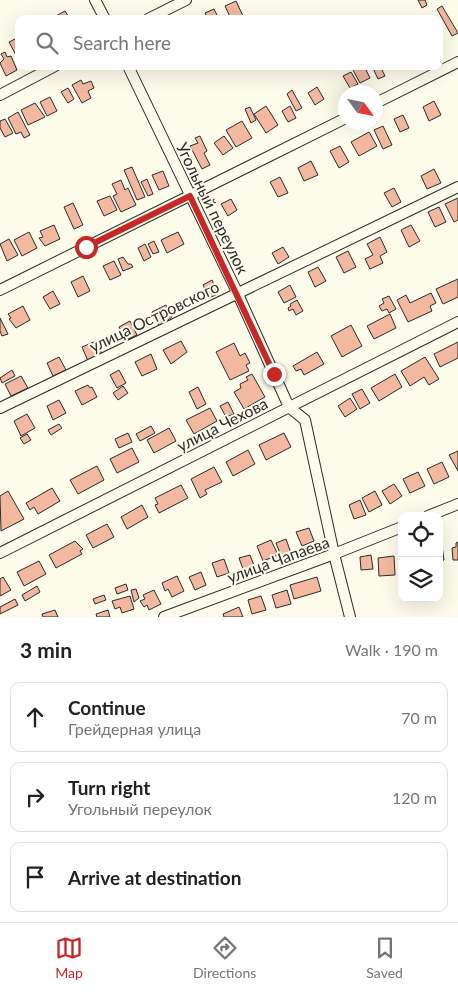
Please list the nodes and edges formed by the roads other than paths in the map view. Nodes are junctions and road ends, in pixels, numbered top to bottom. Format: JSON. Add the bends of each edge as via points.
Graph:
{"nodes":[{"id":1,"x":95,"y":0,"type":"edge"},
{"id":2,"x":186,"y":0,"type":"edge"},
{"id":3,"x":103,"y":15,"type":"edge"},
{"id":4,"x":156,"y":15,"type":"edge"},
{"id":5,"x":458,"y":62,"type":"edge"},
{"id":6,"x":47,"y":70,"type":"edge"},
{"id":7,"x":130,"y":70,"type":"edge"},
{"id":8,"x":442,"y":70,"type":"edge"},
{"id":9,"x":443,"y":70,"type":"edge"},
{"id":10,"x":0,"y":95,"type":"edge"},
{"id":11,"x":383,"y":100,"type":"edge"},
{"id":12,"x":338,"y":122,"type":"edge"},
{"id":13,"x":458,"y":187,"type":"edge"},
{"id":14,"x":190,"y":196,"type":"junction"},
{"id":15,"x":0,"y":290,"type":"edge"},
{"id":16,"x":237,"y":292,"type":"junction"},
{"id":17,"x":458,"y":322,"type":"edge"},
{"id":18,"x":289,"y":407,"type":"junction"},
{"id":19,"x":0,"y":408,"type":"edge"},
{"id":20,"x":458,"y":504,"type":"edge"},
{"id":21,"x":438,"y":512,"type":"edge"},
{"id":22,"x":398,"y":528,"type":"edge"},
{"id":23,"x":0,"y":553,"type":"edge"},
{"id":24,"x":334,"y":554,"type":"junction"},
{"id":25,"x":164,"y":617,"type":"edge"},
{"id":26,"x":350,"y":617,"type":"edge"}],
"edges":[{"from":1,"to":3,"type":"street"},
{"from":2,"to":4,"type":"street"},
{"from":5,"to":9,"type":"street"},
{"from":6,"to":10,"type":"street"},
{"from":7,"to":14,"type":"street","name":"Угольный переулок"},
{"from":8,"to":11,"type":"street"},
{"from":12,"to":14,"type":"street"},
{"from":13,"to":16,"type":"street","name":"улица Островского"},
{"from":14,"to":15,"type":"street"},
{"from":14,"to":16,"type":"street","name":"Угольный переулок"},
{"from":16,"to":18,"type":"street","name":"Угольный переулок"},
{"from":16,"to":19,"type":"street","name":"улица Островского"},
{"from":17,"to":18,"type":"street","name":"улица Чехова"},
{"from":18,"to":23,"type":"street","name":"улица Чехова"},
{"from":18,"to":24,"type":"street","name":"Угольный переулок","via":[[306,420]]},
{"from":20,"to":21,"type":"street"},
{"from":22,"to":24,"type":"street","name":"улица Чапаева"},
{"from":24,"to":25,"type":"street","name":"улица Чапаева"},
{"from":24,"to":26,"type":"street","name":"Угольный переулок"}]}
